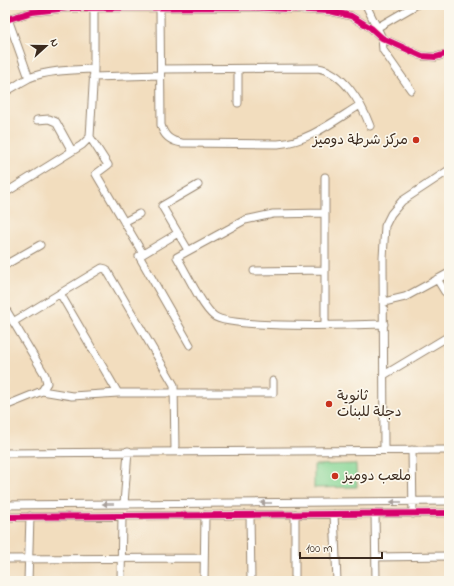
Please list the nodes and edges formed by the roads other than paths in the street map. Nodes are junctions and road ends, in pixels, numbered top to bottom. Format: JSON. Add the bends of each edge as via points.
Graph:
{"nodes":[{"id":1,"x":366,"y":5,"type":"edge"},
{"id":2,"x":416,"y":5,"type":"edge"},
{"id":3,"x":136,"y":6,"type":"edge"},
{"id":4,"x":198,"y":6,"type":"edge"},
{"id":5,"x":247,"y":6,"type":"edge"},
{"id":6,"x":94,"y":8,"type":"junction"},
{"id":7,"x":160,"y":8,"type":"junction"},
{"id":8,"x":336,"y":8,"type":"edge"},
{"id":9,"x":7,"y":20,"type":"edge"},
{"id":10,"x":378,"y":27,"type":"junction"},
{"id":11,"x":382,"y":38,"type":"junction"},
{"id":12,"x":449,"y":53,"type":"edge"},
{"id":13,"x":94,"y":69,"type":"junction"},
{"id":14,"x":238,"y":69,"type":"junction"},
{"id":15,"x":160,"y":72,"type":"junction"},
{"id":16,"x":93,"y":77,"type":"junction"},
{"id":17,"x":29,"y":78,"type":"junction"},
{"id":18,"x":411,"y":90,"type":"dead end"},
{"id":19,"x":5,"y":92,"type":"edge"},
{"id":20,"x":238,"y":103,"type":"dead end"},
{"id":21,"x":360,"y":106,"type":"junction"},
{"id":22,"x":37,"y":120,"type":"dead end"},
{"id":23,"x":370,"y":126,"type":"dead end"},
{"id":24,"x":90,"y":136,"type":"junction"},
{"id":25,"x":72,"y":151,"type":"junction"},
{"id":26,"x":449,"y":170,"type":"edge"},
{"id":27,"x":325,"y":177,"type":"dead end"},
{"id":28,"x":198,"y":185,"type":"dead end"},
{"id":29,"x":5,"y":192,"type":"edge"},
{"id":30,"x":325,"y":213,"type":"junction"},
{"id":31,"x":139,"y":214,"type":"dead end"},
{"id":32,"x":124,"y":222,"type":"junction"},
{"id":33,"x":178,"y":233,"type":"junction"},
{"id":34,"x":40,"y":245,"type":"dead end"},
{"id":35,"x":188,"y":250,"type":"junction"},
{"id":36,"x":143,"y":254,"type":"junction"},
{"id":37,"x":5,"y":265,"type":"edge"},
{"id":38,"x":325,"y":270,"type":"junction"},
{"id":39,"x":254,"y":271,"type":"dead end"},
{"id":40,"x":449,"y":273,"type":"edge"},
{"id":41,"x":437,"y":279,"type":"junction"},
{"id":42,"x":449,"y":292,"type":"edge"},
{"id":43,"x":61,"y":295,"type":"junction"},
{"id":44,"x":384,"y":302,"type":"junction"},
{"id":45,"x":5,"y":308,"type":"edge"},
{"id":46,"x":13,"y":322,"type":"junction"},
{"id":47,"x":384,"y":324,"type":"junction"},
{"id":48,"x":325,"y":325,"type":"junction"},
{"id":49,"x":449,"y":336,"type":"edge"},
{"id":50,"x":190,"y":345,"type":"dead end"},
{"id":51,"x":384,"y":374,"type":"junction"},
{"id":52,"x":273,"y":381,"type":"dead end"},
{"id":53,"x":42,"y":391,"type":"junction"},
{"id":54,"x":118,"y":393,"type":"junction"},
{"id":55,"x":175,"y":394,"type":"junction"},
{"id":56,"x":5,"y":406,"type":"edge"},
{"id":57,"x":384,"y":450,"type":"junction"},
{"id":58,"x":412,"y":450,"type":"junction"},
{"id":59,"x":449,"y":450,"type":"edge"},
{"id":60,"x":128,"y":451,"type":"junction"},
{"id":61,"x":175,"y":451,"type":"junction"},
{"id":62,"x":5,"y":453,"type":"edge"},
{"id":63,"x":449,"y":501,"type":"edge"},
{"id":64,"x":412,"y":502,"type":"junction"},
{"id":65,"x":193,"y":503,"type":"junction"},
{"id":66,"x":124,"y":504,"type":"junction"},
{"id":67,"x":5,"y":505,"type":"edge"},
{"id":68,"x":295,"y":514,"type":"junction"},
{"id":69,"x":334,"y":514,"type":"junction"},
{"id":70,"x":375,"y":514,"type":"junction"},
{"id":71,"x":412,"y":514,"type":"junction"},
{"id":72,"x":449,"y":514,"type":"edge"},
{"id":73,"x":192,"y":515,"type":"junction"},
{"id":74,"x":205,"y":515,"type":"junction"},
{"id":75,"x":250,"y":515,"type":"junction"},
{"id":76,"x":30,"y":516,"type":"junction"},
{"id":77,"x":122,"y":516,"type":"junction"},
{"id":78,"x":5,"y":517,"type":"edge"},
{"id":79,"x":449,"y":556,"type":"edge"},
{"id":80,"x":376,"y":557,"type":"junction"},
{"id":81,"x":204,"y":558,"type":"junction"},
{"id":82,"x":28,"y":559,"type":"junction"},
{"id":83,"x":121,"y":559,"type":"junction"},
{"id":84,"x":5,"y":560,"type":"edge"},
{"id":85,"x":28,"y":581,"type":"edge"},
{"id":86,"x":121,"y":581,"type":"edge"},
{"id":87,"x":204,"y":581,"type":"edge"},
{"id":88,"x":251,"y":581,"type":"edge"},
{"id":89,"x":295,"y":581,"type":"edge"},
{"id":90,"x":336,"y":581,"type":"edge"},
{"id":91,"x":376,"y":581,"type":"edge"}],
"edges":[{"from":1,"to":10,"type":"street"},
{"from":2,"to":10,"type":"street"},
{"from":3,"to":6,"type":"street"},
{"from":3,"to":7,"type":"street"},
{"from":4,"to":5,"type":"street"},
{"from":4,"to":7,"type":"street"},
{"from":5,"to":8,"type":"street"},
{"from":6,"to":9,"type":"street","via":[[48,9]]},
{"from":6,"to":13,"type":"street"},
{"from":7,"to":15,"type":"street"},
{"from":8,"to":11,"type":"street","via":[[359,20]]},
{"from":9,"to":17,"type":"street"},
{"from":10,"to":11,"type":"street"},
{"from":11,"to":12,"type":"street","via":[[422,56],[436,58]]},
{"from":11,"to":18,"type":"street","via":[[383,50]]},
{"from":13,"to":16,"type":"street"},
{"from":13,"to":17,"type":"street","via":[[53,72]]},
{"from":14,"to":15,"type":"street"},
{"from":14,"to":20,"type":"street"},
{"from":14,"to":21,"type":"street","via":[[326,70],[346,85]]},
{"from":15,"to":16,"type":"street"},
{"from":15,"to":21,"type":"street","via":[[161,125],[166,135],[178,142],[292,143]]},
{"from":16,"to":24,"type":"street"},
{"from":17,"to":19,"type":"street"},
{"from":21,"to":23,"type":"street"},
{"from":22,"to":25,"type":"street","via":[[50,119],[56,122]]},
{"from":24,"to":25,"type":"street","via":[[86,142]]},
{"from":24,"to":32,"type":"street","via":[[108,165],[96,174]]},
{"from":25,"to":29,"type":"street"},
{"from":26,"to":44,"type":"street","via":[[402,201],[388,219],[383,244]]},
{"from":27,"to":30,"type":"street"},
{"from":28,"to":33,"type":"street","via":[[162,206]]},
{"from":30,"to":35,"type":"street","via":[[260,216],[229,227]]},
{"from":30,"to":38,"type":"street"},
{"from":31,"to":32,"type":"street"},
{"from":32,"to":36,"type":"street"},
{"from":33,"to":35,"type":"street"},
{"from":33,"to":36,"type":"street"},
{"from":34,"to":37,"type":"street"},
{"from":35,"to":48,"type":"street","via":[[177,257],[208,310],[220,320],[236,323]]},
{"from":36,"to":50,"type":"street","via":[[139,256]]},
{"from":38,"to":39,"type":"street"},
{"from":38,"to":48,"type":"street"},
{"from":40,"to":41,"type":"street"},
{"from":41,"to":42,"type":"street","via":[[445,292]]},
{"from":41,"to":44,"type":"street","via":[[405,297]]},
{"from":43,"to":46,"type":"street"},
{"from":43,"to":54,"type":"street"},
{"from":43,"to":55,"type":"street","via":[[102,268],[108,271],[174,385]]},
{"from":44,"to":47,"type":"street"},
{"from":45,"to":46,"type":"street"},
{"from":46,"to":53,"type":"street","via":[[45,375],[48,383]]},
{"from":47,"to":48,"type":"street"},
{"from":47,"to":51,"type":"street"},
{"from":49,"to":51,"type":"street"},
{"from":51,"to":57,"type":"street"},
{"from":52,"to":55,"type":"street","via":[[273,393]]},
{"from":53,"to":54,"type":"street","via":[[72,396]]},
{"from":53,"to":56,"type":"street"},
{"from":54,"to":55,"type":"street"},
{"from":55,"to":61,"type":"street"},
{"from":57,"to":58,"type":"street"},
{"from":57,"to":61,"type":"street"},
{"from":58,"to":59,"type":"street"},
{"from":58,"to":64,"type":"street"},
{"from":60,"to":61,"type":"street"},
{"from":60,"to":62,"type":"street"},
{"from":60,"to":66,"type":"street"},
{"from":63,"to":64,"type":"street"},
{"from":64,"to":65,"type":"street","one_way":true},
{"from":64,"to":71,"type":"street"},
{"from":65,"to":66,"type":"street"},
{"from":65,"to":73,"type":"street"},
{"from":66,"to":67,"type":"street","one_way":true},
{"from":68,"to":69,"type":"street"},
{"from":68,"to":75,"type":"street"},
{"from":68,"to":89,"type":"street"},
{"from":69,"to":70,"type":"street"},
{"from":69,"to":90,"type":"street"},
{"from":70,"to":71,"type":"street"},
{"from":70,"to":80,"type":"street"},
{"from":71,"to":72,"type":"street"},
{"from":73,"to":74,"type":"street"},
{"from":73,"to":77,"type":"street"},
{"from":74,"to":75,"type":"street"},
{"from":74,"to":81,"type":"street"},
{"from":75,"to":88,"type":"street"},
{"from":76,"to":77,"type":"street"},
{"from":76,"to":78,"type":"street"},
{"from":76,"to":82,"type":"street"},
{"from":77,"to":83,"type":"street"},
{"from":79,"to":80,"type":"street"},
{"from":80,"to":91,"type":"street"},
{"from":81,"to":83,"type":"street"},
{"from":81,"to":87,"type":"street"},
{"from":82,"to":83,"type":"street"},
{"from":82,"to":84,"type":"street"},
{"from":82,"to":85,"type":"street"},
{"from":83,"to":86,"type":"street"}]}
